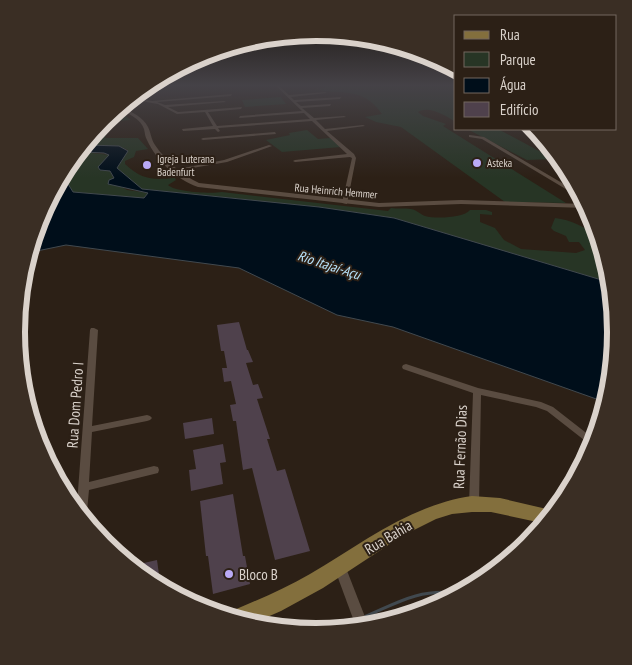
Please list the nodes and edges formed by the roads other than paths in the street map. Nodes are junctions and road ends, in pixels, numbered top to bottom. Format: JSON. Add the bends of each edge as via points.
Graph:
{"nodes":[{"id":1,"x":135,"y":116,"type":"edge"},
{"id":2,"x":209,"y":116,"type":"edge"},
{"id":3,"x":253,"y":116,"type":"edge"},
{"id":4,"x":310,"y":116,"type":"edge"},
{"id":5,"x":240,"y":117,"type":"dead end"},
{"id":6,"x":344,"y":117,"type":"dead end"},
{"id":7,"x":313,"y":119,"type":"junction"},
{"id":8,"x":363,"y":126,"type":"dead end"},
{"id":9,"x":217,"y":127,"type":"junction"},
{"id":10,"x":183,"y":130,"type":"dead end"},
{"id":11,"x":324,"y":130,"type":"junction"},
{"id":12,"x":275,"y":133,"type":"dead end"},
{"id":13,"x":470,"y":136,"type":"dead end"},
{"id":14,"x":221,"y":137,"type":"junction"},
{"id":15,"x":203,"y":139,"type":"dead end"},
{"id":16,"x":270,"y":146,"type":"dead end"},
{"id":17,"x":352,"y":155,"type":"junction"},
{"id":18,"x":295,"y":161,"type":"dead end"},
{"id":19,"x":175,"y":170,"type":"junction"},
{"id":20,"x":568,"y":188,"type":"edge"},
{"id":21,"x":345,"y":203,"type":"junction"},
{"id":22,"x":578,"y":206,"type":"edge"},
{"id":23,"x":94,"y":330,"type":"dead end"},
{"id":24,"x":406,"y":368,"type":"dead end"},
{"id":25,"x":477,"y":392,"type":"junction"},
{"id":26,"x":147,"y":418,"type":"dead end"},
{"id":27,"x":87,"y":430,"type":"junction"},
{"id":28,"x":587,"y":439,"type":"edge"},
{"id":29,"x":154,"y":470,"type":"dead end"},
{"id":30,"x":84,"y":487,"type":"junction"},
{"id":31,"x":474,"y":504,"type":"junction"},
{"id":32,"x":82,"y":506,"type":"edge"},
{"id":33,"x":543,"y":515,"type":"edge"},
{"id":34,"x":340,"y":567,"type":"junction"},
{"id":35,"x":246,"y":615,"type":"edge"},
{"id":36,"x":359,"y":619,"type":"edge"}],
"edges":[{"from":1,"to":19,"type":"street","name":"Rua Heinrich Hemmer","via":[[144,124],[151,142]]},
{"from":2,"to":9,"type":"street"},
{"from":3,"to":5,"type":"street"},
{"from":4,"to":7,"type":"street"},
{"from":6,"to":7,"type":"street"},
{"from":7,"to":9,"type":"street"},
{"from":7,"to":11,"type":"street"},
{"from":8,"to":11,"type":"street"},
{"from":9,"to":10,"type":"street"},
{"from":9,"to":14,"type":"street"},
{"from":11,"to":17,"type":"street"},
{"from":12,"to":14,"type":"street"},
{"from":13,"to":20,"type":"street","via":[[483,138]]},
{"from":14,"to":15,"type":"street"},
{"from":16,"to":19,"type":"street","via":[[225,161]]},
{"from":17,"to":18,"type":"street"},
{"from":17,"to":21,"type":"street"},
{"from":19,"to":21,"type":"street","name":"Rua Heinrich Hemmer","via":[[198,185]]},
{"from":21,"to":22,"type":"street","name":"Rua Heinrich Hemmer"},
{"from":23,"to":27,"type":"street","name":"Rua Dom Pedro I"},
{"from":24,"to":25,"type":"street"},
{"from":25,"to":28,"type":"street","via":[[538,404]]},
{"from":25,"to":31,"type":"street","name":"Rua Fernão Dias"},
{"from":26,"to":27,"type":"street"},
{"from":27,"to":30,"type":"street","name":"Rua Dom Pedro I"},
{"from":29,"to":30,"type":"street"},
{"from":30,"to":32,"type":"street","name":"Rua Dom Pedro I"},
{"from":31,"to":33,"type":"main road","name":"Rua Bahia"},
{"from":31,"to":34,"type":"main road","name":"Rua Bahia","via":[[432,511]]},
{"from":34,"to":35,"type":"main road","name":"Rua Bahia","via":[[270,606]]},
{"from":34,"to":36,"type":"street"}]}
